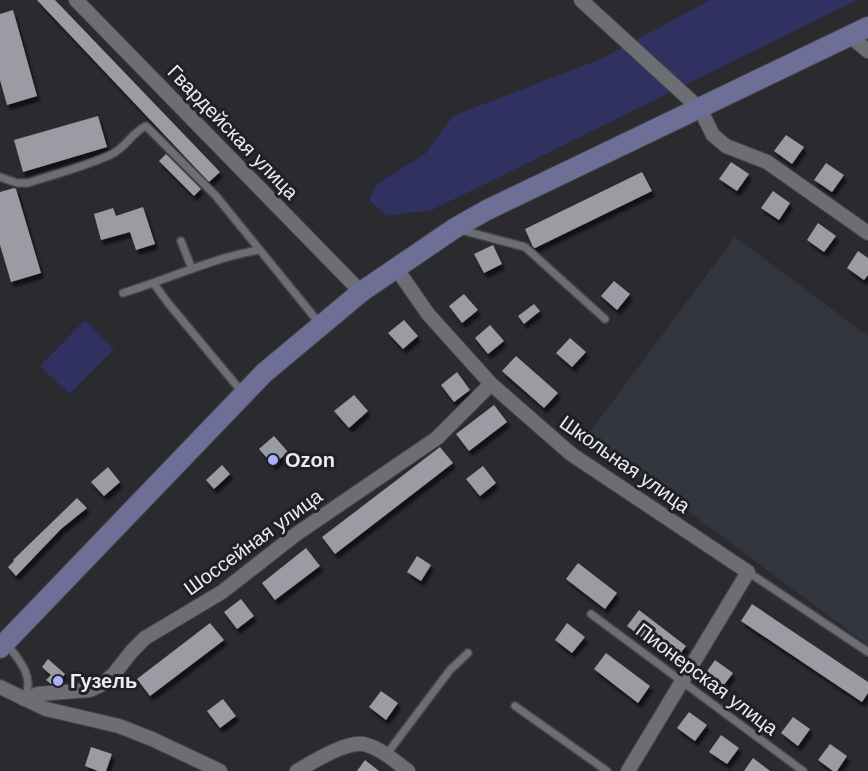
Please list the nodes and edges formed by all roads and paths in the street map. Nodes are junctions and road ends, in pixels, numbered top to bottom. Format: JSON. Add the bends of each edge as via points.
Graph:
{"nodes":[{"id":1,"x":76,"y":0,"type":"edge"},
{"id":2,"x":581,"y":0,"type":"edge"},
{"id":3,"x":868,"y":27,"type":"edge"},
{"id":4,"x":850,"y":36,"type":"junction"},
{"id":5,"x":868,"y":51,"type":"edge"},
{"id":6,"x":699,"y":109,"type":"junction"},
{"id":7,"x":2,"y":179,"type":"edge"},
{"id":8,"x":455,"y":228,"type":"junction"},
{"id":9,"x":868,"y":233,"type":"edge"},
{"id":10,"x":181,"y":241,"type":"dead end"},
{"id":11,"x":259,"y":250,"type":"junction"},
{"id":12,"x":396,"y":268,"type":"junction"},
{"id":13,"x":192,"y":269,"type":"junction"},
{"id":14,"x":154,"y":284,"type":"junction"},
{"id":15,"x":361,"y":292,"type":"junction"},
{"id":16,"x":123,"y":293,"type":"dead end"},
{"id":17,"x":605,"y":319,"type":"dead end"},
{"id":18,"x":320,"y":325,"type":"junction"},
{"id":19,"x":491,"y":384,"type":"junction"},
{"id":20,"x":244,"y":394,"type":"junction"},
{"id":21,"x":748,"y":572,"type":"junction"},
{"id":22,"x":591,"y":614,"type":"dead end"},
{"id":23,"x":3,"y":645,"type":"edge"},
{"id":24,"x":868,"y":652,"type":"edge"},
{"id":25,"x":468,"y":653,"type":"dead end"},
{"id":26,"x":682,"y":682,"type":"junction"},
{"id":27,"x":0,"y":687,"type":"edge"},
{"id":28,"x":24,"y":699,"type":"junction"},
{"id":29,"x":515,"y":706,"type":"dead end"},
{"id":30,"x":386,"y":755,"type":"junction"},
{"id":31,"x":220,"y":771,"type":"edge"},
{"id":32,"x":297,"y":771,"type":"edge"},
{"id":33,"x":408,"y":771,"type":"edge"},
{"id":34,"x":607,"y":771,"type":"edge"},
{"id":35,"x":628,"y":771,"type":"edge"},
{"id":36,"x":803,"y":771,"type":"edge"}],
"edges":[{"from":1,"to":15,"type":"street","name":"Гвардейская улица"},
{"from":2,"to":6,"type":"street"},
{"from":3,"to":4,"type":"main road"},
{"from":4,"to":5,"type":"street"},
{"from":4,"to":6,"type":"main road"},
{"from":6,"to":8,"type":"main road"},
{"from":6,"to":9,"type":"street","via":[[713,135],[726,146],[767,162]]},
{"from":7,"to":11,"type":"lane","via":[[28,183],[110,155],[146,126],[216,196]]},
{"from":8,"to":12,"type":"main road"},
{"from":8,"to":17,"type":"lane","via":[[525,247]]},
{"from":10,"to":13,"type":"lane"},
{"from":11,"to":13,"type":"lane","via":[[230,255]]},
{"from":11,"to":18,"type":"lane"},
{"from":12,"to":15,"type":"main road"},
{"from":12,"to":19,"type":"street","name":"Школьная улица","via":[[428,314]]},
{"from":13,"to":14,"type":"lane"},
{"from":14,"to":16,"type":"lane"},
{"from":14,"to":20,"type":"lane"},
{"from":15,"to":18,"type":"main road"},
{"from":18,"to":20,"type":"main road"},
{"from":19,"to":21,"type":"street","name":"Школьная улица","via":[[571,454]]},
{"from":19,"to":28,"type":"street","name":"Шоссейная улица","via":[[437,438],[295,535],[222,592],[145,638],[103,684],[90,690],[38,694]]},
{"from":20,"to":23,"type":"main road"},
{"from":21,"to":24,"type":"lane","name":"Школьная улица"},
{"from":21,"to":26,"type":"street"},
{"from":22,"to":26,"type":"lane","name":"Пионерская улица"},
{"from":23,"to":28,"type":"lane","via":[[24,668],[29,688]]},
{"from":25,"to":30,"type":"lane","via":[[450,670]]},
{"from":26,"to":35,"type":"street"},
{"from":26,"to":36,"type":"lane","name":"Пионерская улица"},
{"from":27,"to":28,"type":"street"},
{"from":28,"to":31,"type":"street","via":[[46,709],[119,726]]},
{"from":29,"to":34,"type":"lane"},
{"from":30,"to":32,"type":"street","via":[[356,744]]},
{"from":30,"to":33,"type":"street"}]}
